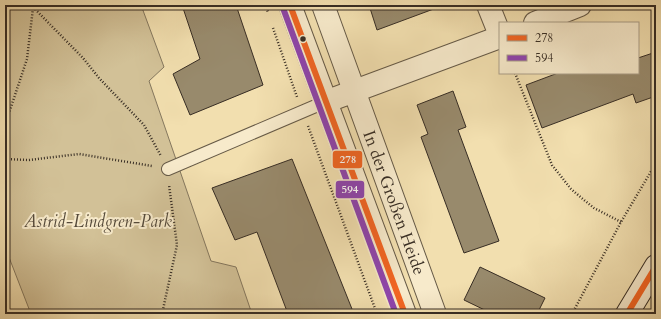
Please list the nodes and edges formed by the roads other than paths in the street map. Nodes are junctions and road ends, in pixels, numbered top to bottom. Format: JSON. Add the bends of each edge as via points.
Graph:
{"nodes":[{"id":1,"x":290,"y":5,"type":"edge"},
{"id":2,"x":323,"y":5,"type":"edge"},
{"id":3,"x":488,"y":5,"type":"edge"},
{"id":4,"x":569,"y":7,"type":"edge"},
{"id":5,"x":537,"y":22,"type":"edge"},
{"id":6,"x":499,"y":33,"type":"edge"},
{"id":7,"x":499,"y":36,"type":"edge"},
{"id":8,"x":355,"y":91,"type":"junction"},
{"id":9,"x":325,"y":102,"type":"junction"},
{"id":10,"x":168,"y":169,"type":"road end"},
{"id":11,"x":656,"y":266,"type":"edge"},
{"id":12,"x":405,"y":314,"type":"edge"},
{"id":13,"x":435,"y":314,"type":"edge"},
{"id":14,"x":627,"y":314,"type":"edge"}],
"edges":[{"from":1,"to":9,"type":"street","name":"In der Großen Heide"},
{"from":2,"to":8,"type":"street","name":"In der Großen Heide"},
{"from":3,"to":6,"type":"street"},
{"from":4,"to":5,"type":"street"},
{"from":7,"to":8,"type":"street"},
{"from":8,"to":9,"type":"street"},
{"from":8,"to":13,"type":"street","name":"In der Großen Heide"},
{"from":9,"to":10,"type":"lane"},
{"from":9,"to":12,"type":"street","name":"In der Großen Heide"},
{"from":11,"to":14,"type":"street"}]}
